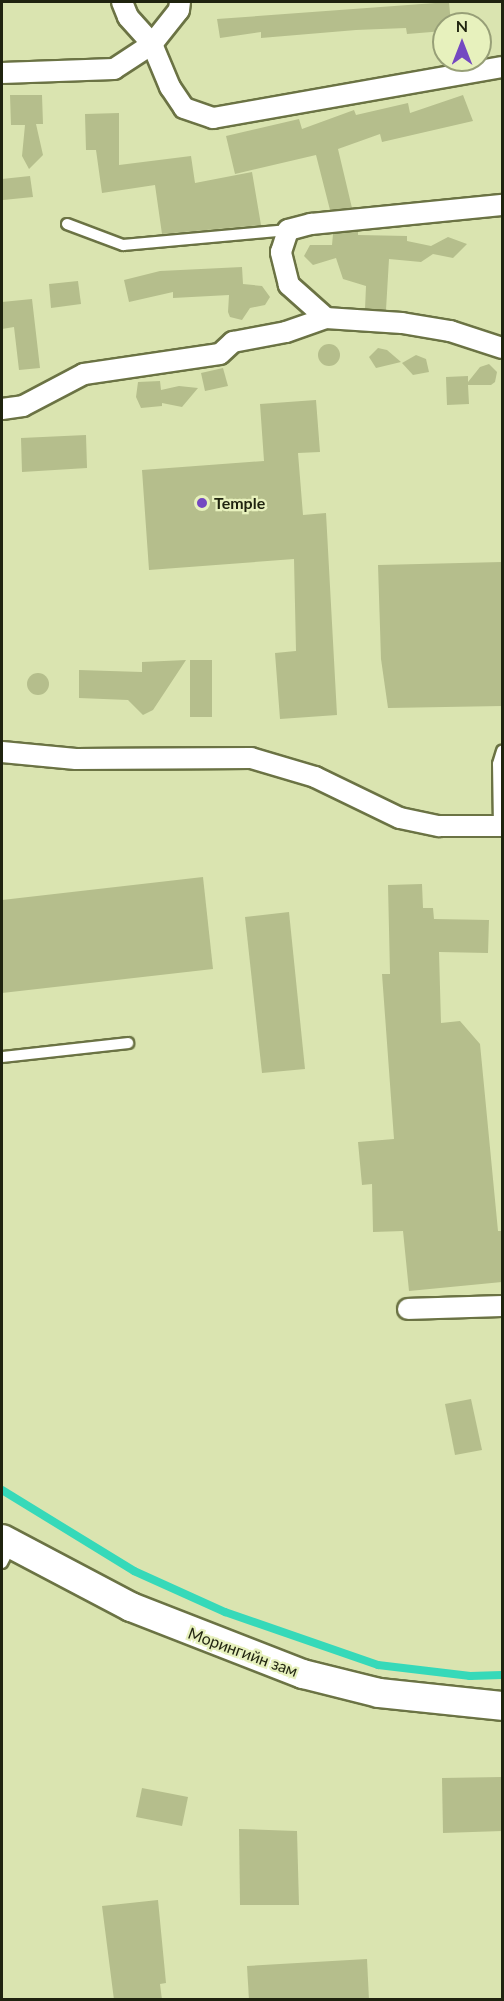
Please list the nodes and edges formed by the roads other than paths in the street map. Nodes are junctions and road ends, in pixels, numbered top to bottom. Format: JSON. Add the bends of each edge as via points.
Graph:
{"nodes":[{"id":1,"x":122,"y":2,"type":"edge"},
{"id":2,"x":180,"y":2,"type":"edge"},
{"id":3,"x":152,"y":44,"type":"junction"},
{"id":4,"x":502,"y":67,"type":"edge"},
{"id":5,"x":2,"y":73,"type":"edge"},
{"id":6,"x":502,"y":205,"type":"edge"},
{"id":7,"x":66,"y":224,"type":"dead end"},
{"id":8,"x":288,"y":230,"type":"junction"},
{"id":9,"x":326,"y":318,"type":"junction"},
{"id":10,"x":502,"y":348,"type":"edge"},
{"id":11,"x":2,"y":409,"type":"edge"},
{"id":12,"x":502,"y":751,"type":"edge"},
{"id":13,"x":2,"y":753,"type":"edge"},
{"id":14,"x":501,"y":826,"type":"edge"},
{"id":15,"x":128,"y":1043,"type":"dead end"},
{"id":16,"x":2,"y":1057,"type":"edge"},
{"id":17,"x":502,"y":1306,"type":"edge"},
{"id":18,"x":408,"y":1309,"type":"dead end"},
{"id":19,"x":5,"y":1549,"type":"edge"},
{"id":20,"x":502,"y":1706,"type":"edge"}],
"edges":[{"from":1,"to":3,"type":"street","via":[[128,17]]},
{"from":2,"to":3,"type":"street","via":[[179,10]]},
{"from":3,"to":4,"type":"street","via":[[170,87],[184,108],[213,118]]},
{"from":3,"to":5,"type":"street","via":[[114,69]]},
{"from":6,"to":8,"type":"street","via":[[311,224]]},
{"from":7,"to":8,"type":"lane","via":[[123,244]]},
{"from":8,"to":9,"type":"street","via":[[281,252],[289,285]]},
{"from":9,"to":10,"type":"street","via":[[450,331]]},
{"from":9,"to":11,"type":"street","via":[[286,333],[233,342],[220,354],[84,374],[23,406]]},
{"from":12,"to":14,"type":"lane","via":[[498,764]]},
{"from":13,"to":14,"type":"street","via":[[76,759],[251,758],[315,777],[400,818],[439,826]]},
{"from":15,"to":16,"type":"lane"},
{"from":17,"to":18,"type":"street"},
{"from":19,"to":20,"type":"main road","name":"Морингийн зам","via":[[131,1607],[303,1674],[379,1693]]}]}
